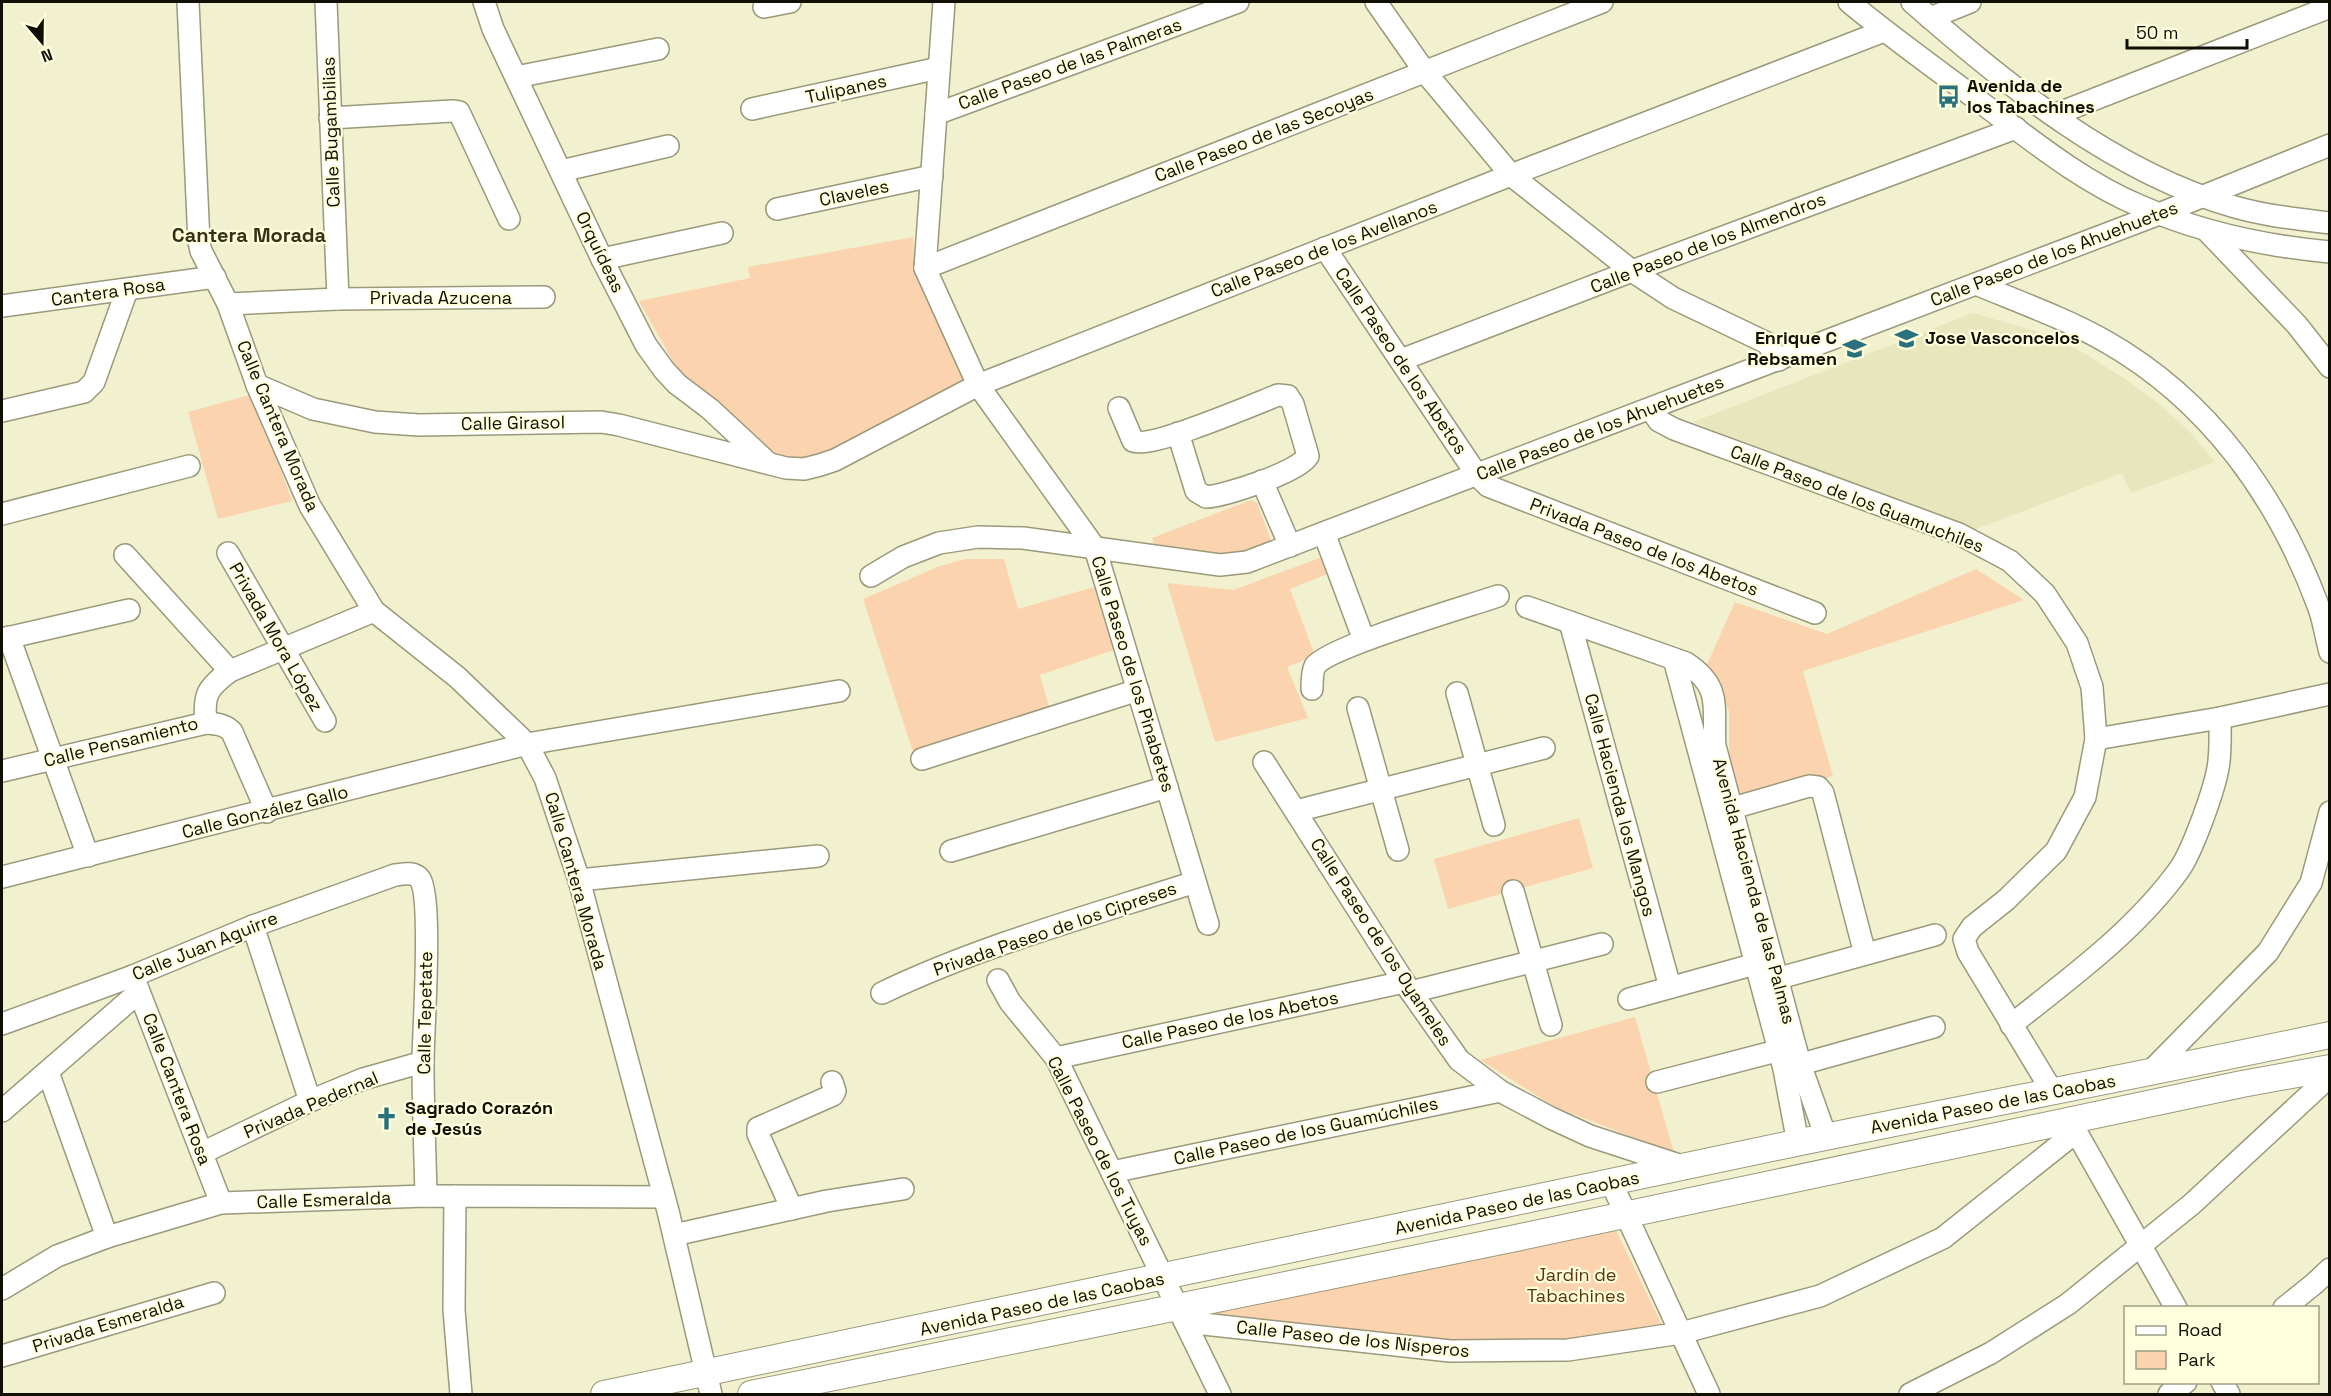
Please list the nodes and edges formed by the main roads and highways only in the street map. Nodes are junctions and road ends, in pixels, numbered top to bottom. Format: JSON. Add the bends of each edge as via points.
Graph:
{"nodes":[{"id":1,"x":2330,"y":1035,"type":"edge"},
{"id":2,"x":2330,"y":1068,"type":"edge"},
{"id":3,"x":1945,"y":1113,"type":"junction"},
{"id":4,"x":1953,"y":1146,"type":"junction"},
{"id":5,"x":708,"y":1384,"type":"edge"},
{"id":6,"x":604,"y":1395,"type":"edge"},
{"id":7,"x":752,"y":1395,"type":"edge"}],
"edges":[{"from":1,"to":3,"type":"main road","name":"Avenida Paseo de las Caobas"},
{"from":2,"to":4,"type":"main road","name":"Avenida Paseo de las Caobas","via":[[2073,1126]]},
{"from":3,"to":4,"type":"main road"},
{"from":3,"to":5,"type":"main road","name":"Avenida Paseo de las Caobas","via":[[1824,1130],[1685,1167],[1164,1278]]},
{"from":4,"to":7,"type":"main road","name":"Avenida Paseo de las Caobas","via":[[1181,1314]]},
{"from":5,"to":6,"type":"main road","name":"Avenida Paseo de las Caobas"}]}
